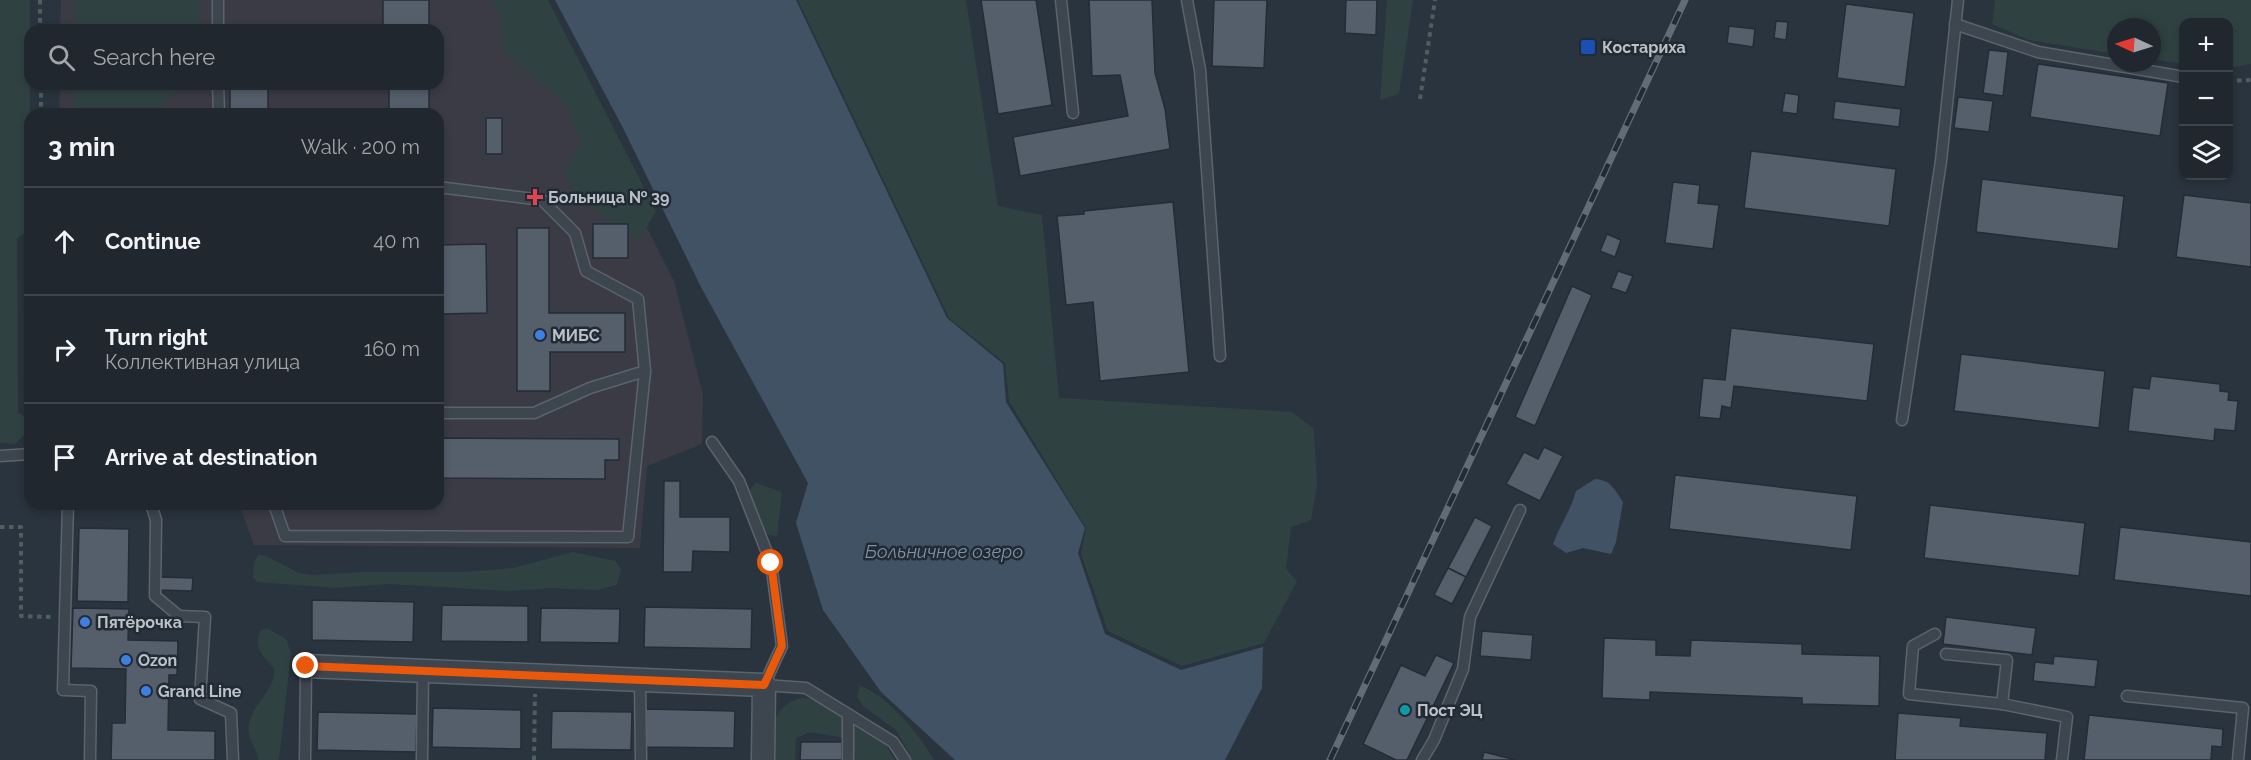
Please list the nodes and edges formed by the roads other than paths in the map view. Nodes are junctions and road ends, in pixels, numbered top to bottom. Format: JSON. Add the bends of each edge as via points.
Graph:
{"nodes":[{"id":1,"x":218,"y":0,"type":"edge"},
{"id":2,"x":1061,"y":0,"type":"edge"},
{"id":3,"x":1187,"y":0,"type":"edge"},
{"id":4,"x":1958,"y":0,"type":"edge"},
{"id":5,"x":218,"y":24,"type":"edge"},
{"id":6,"x":1955,"y":24,"type":"junction"},
{"id":7,"x":2179,"y":76,"type":"edge"},
{"id":8,"x":218,"y":90,"type":"edge"},
{"id":9,"x":219,"y":108,"type":"edge"},
{"id":10,"x":1073,"y":113,"type":"dead end"},
{"id":11,"x":444,"y":188,"type":"edge"},
{"id":12,"x":1220,"y":356,"type":"dead end"},
{"id":13,"x":645,"y":371,"type":"junction"},
{"id":14,"x":444,"y":413,"type":"edge"},
{"id":15,"x":1902,"y":420,"type":"dead end"},
{"id":16,"x":712,"y":442,"type":"dead end"},
{"id":17,"x":24,"y":454,"type":"edge"},
{"id":18,"x":0,"y":456,"type":"edge"},
{"id":19,"x":68,"y":510,"type":"edge"},
{"id":20,"x":153,"y":510,"type":"edge"},
{"id":21,"x":276,"y":510,"type":"edge"},
{"id":22,"x":1520,"y":510,"type":"dead end"},
{"id":23,"x":1935,"y":634,"type":"dead end"},
{"id":24,"x":1946,"y":654,"type":"dead end"},
{"id":25,"x":306,"y":666,"type":"joint"},
{"id":26,"x":423,"y":671,"type":"junction"},
{"id":27,"x":640,"y":680,"type":"junction"},
{"id":28,"x":764,"y":685,"type":"junction"},
{"id":29,"x":2127,"y":696,"type":"dead end"},
{"id":30,"x":2002,"y":704,"type":"junction"},
{"id":31,"x":848,"y":714,"type":"junction"},
{"id":32,"x":90,"y":760,"type":"edge"},
{"id":33,"x":233,"y":760,"type":"edge"},
{"id":34,"x":305,"y":760,"type":"edge"},
{"id":35,"x":422,"y":760,"type":"edge"},
{"id":36,"x":641,"y":760,"type":"edge"},
{"id":37,"x":763,"y":760,"type":"edge"},
{"id":38,"x":848,"y":760,"type":"edge"},
{"id":39,"x":905,"y":760,"type":"edge"},
{"id":40,"x":1422,"y":760,"type":"edge"},
{"id":41,"x":2062,"y":760,"type":"edge"},
{"id":42,"x":2238,"y":760,"type":"edge"}],
"edges":[{"from":1,"to":5,"type":"lane"},
{"from":2,"to":10,"type":"lane"},
{"from":3,"to":12,"type":"lane","via":[[1200,70]]},
{"from":4,"to":6,"type":"lane"},
{"from":6,"to":7,"type":"lane","via":[[2038,52]]},
{"from":6,"to":15,"type":"lane","via":[[1939,172]]},
{"from":8,"to":9,"type":"lane"},
{"from":11,"to":13,"type":"lane","via":[[542,200],[576,233],[586,271],[638,299]]},
{"from":13,"to":14,"type":"lane","via":[[590,388],[534,413]]},
{"from":13,"to":21,"type":"lane","via":[[628,537],[285,536]]},
{"from":16,"to":28,"type":"lane","via":[[740,481],[771,563],[782,646]]},
{"from":17,"to":18,"type":"lane"},
{"from":19,"to":32,"type":"lane","via":[[63,690],[91,691]]},
{"from":20,"to":33,"type":"lane","via":[[155,596],[179,616],[205,617],[200,699],[231,713]]},
{"from":22,"to":40,"type":"lane","via":[[1470,617],[1463,669]]},
{"from":23,"to":30,"type":"lane","via":[[1913,646],[1909,694]]},
{"from":24,"to":30,"type":"lane","via":[[2007,660]]},
{"from":25,"to":26,"type":"street"},
{"from":25,"to":34,"type":"lane"},
{"from":26,"to":27,"type":"street"},
{"from":26,"to":35,"type":"lane"},
{"from":27,"to":28,"type":"street"},
{"from":27,"to":36,"type":"lane"},
{"from":28,"to":31,"type":"lane","via":[[806,688]]},
{"from":28,"to":37,"type":"street"},
{"from":29,"to":42,"type":"lane","via":[[2243,708]]},
{"from":30,"to":41,"type":"lane","via":[[2067,717]]},
{"from":31,"to":38,"type":"lane"},
{"from":31,"to":39,"type":"lane","via":[[893,742]]}]}
